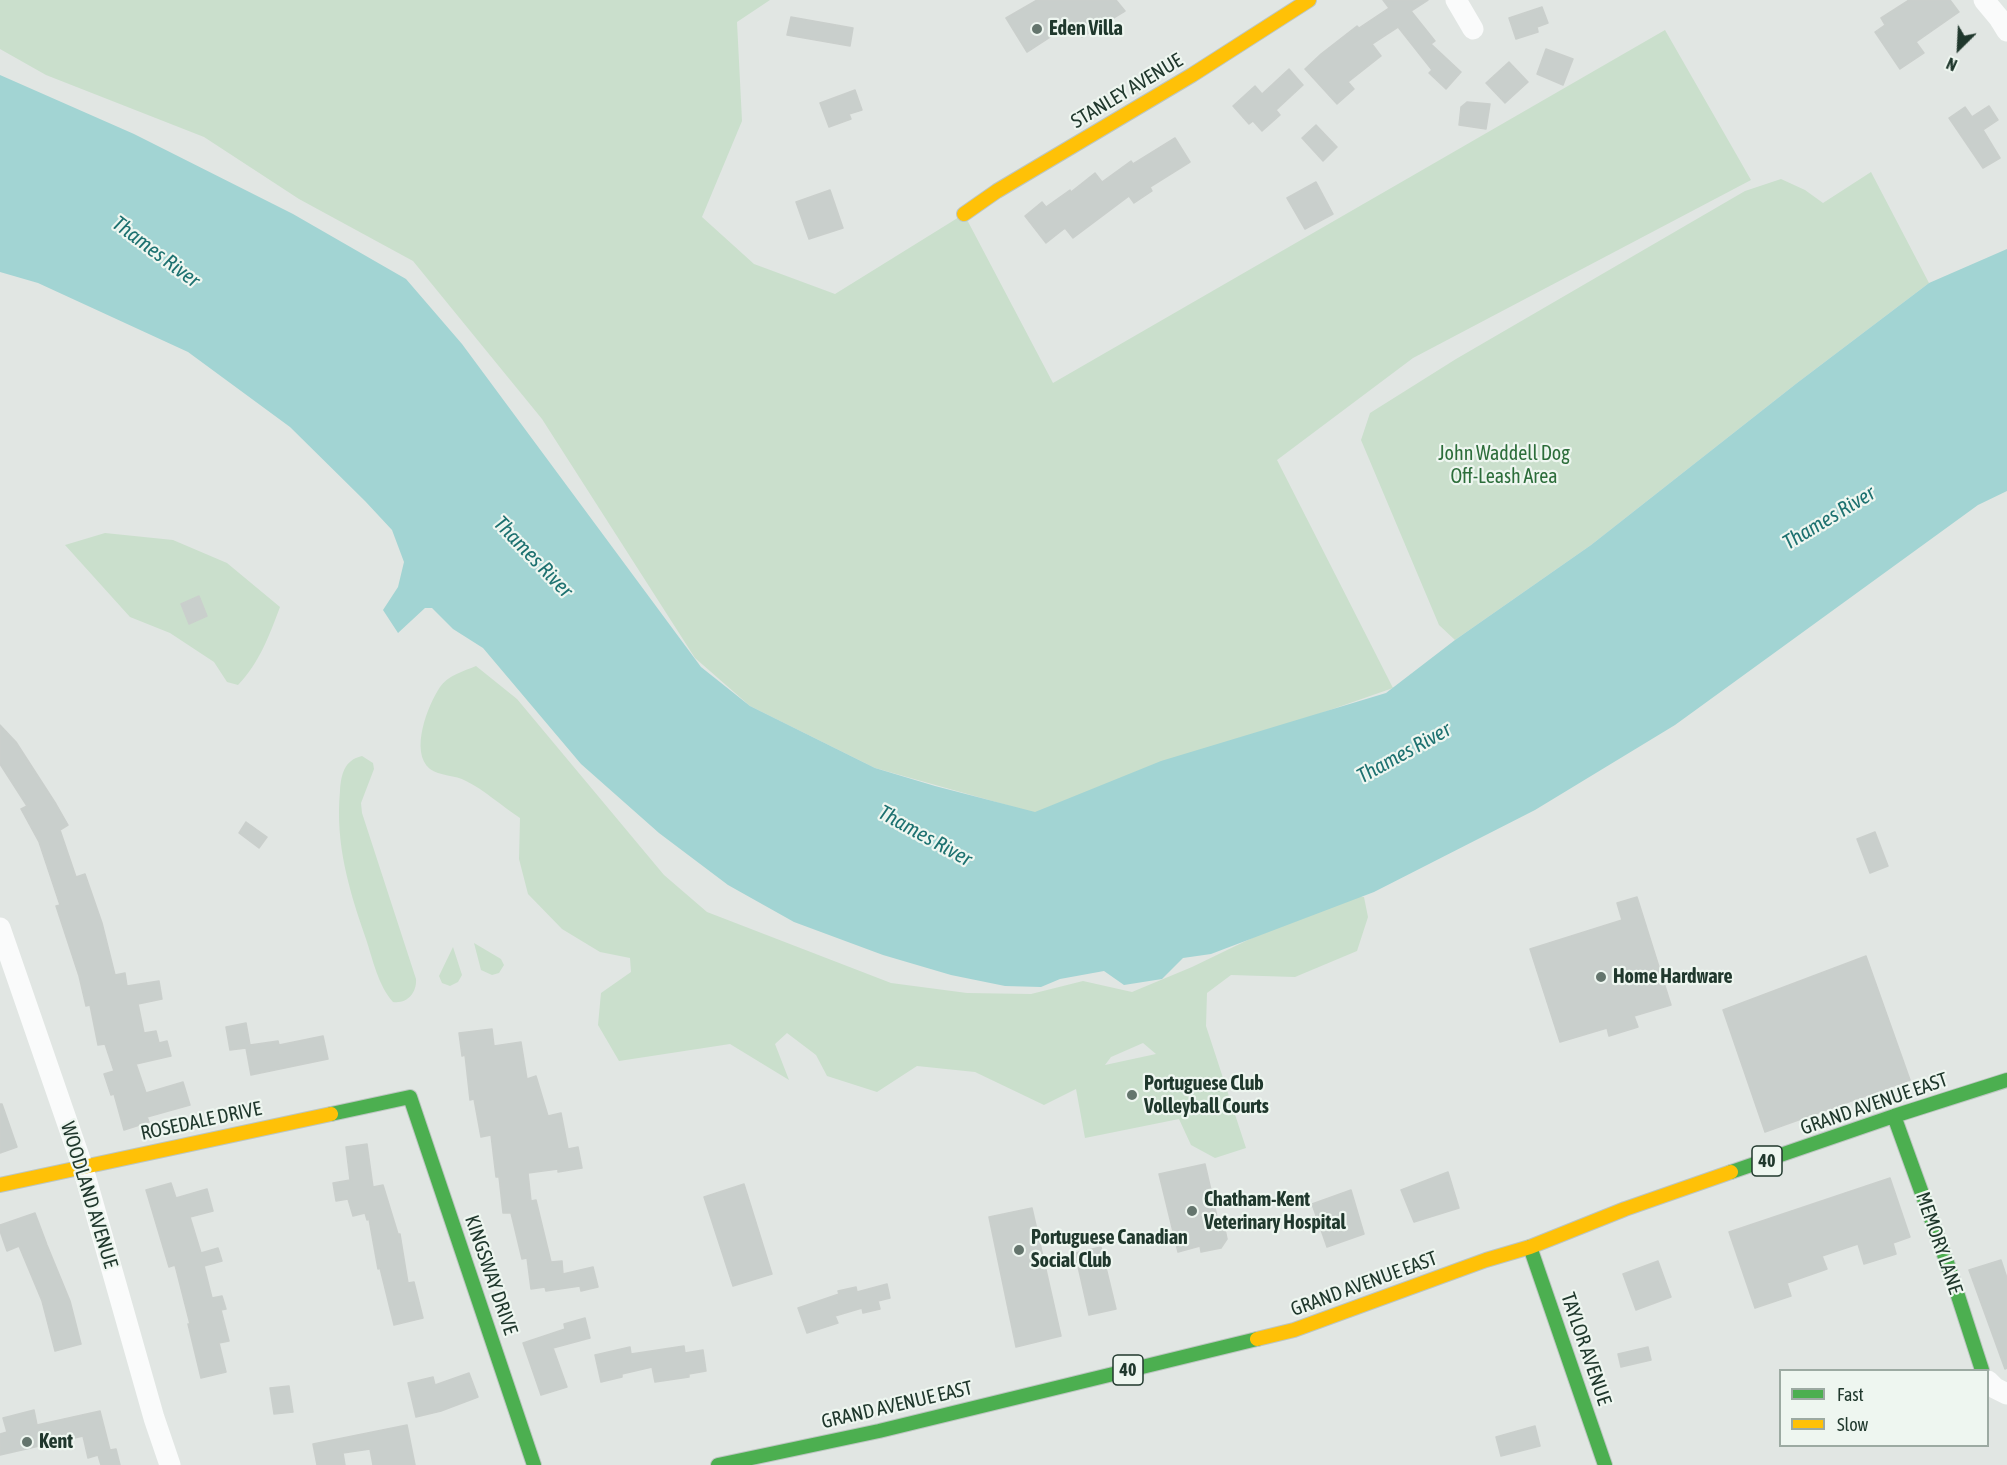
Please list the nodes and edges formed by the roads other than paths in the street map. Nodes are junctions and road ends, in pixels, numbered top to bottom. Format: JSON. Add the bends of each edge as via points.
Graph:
{"nodes":[{"id":1,"x":1309,"y":0,"type":"edge"},
{"id":2,"x":1456,"y":0,"type":"edge"},
{"id":3,"x":1983,"y":0,"type":"edge"},
{"id":4,"x":1473,"y":28,"type":"dead end"},
{"id":5,"x":2007,"y":31,"type":"edge"},
{"id":6,"x":964,"y":214,"type":"dead end"},
{"id":7,"x":0,"y":928,"type":"edge"},
{"id":8,"x":2007,"y":1080,"type":"edge"},
{"id":9,"x":410,"y":1097,"type":"joint"},
{"id":10,"x":1894,"y":1116,"type":"junction"},
{"id":11,"x":83,"y":1168,"type":"junction"},
{"id":12,"x":0,"y":1185,"type":"edge"},
{"id":13,"x":1530,"y":1247,"type":"junction"},
{"id":14,"x":1981,"y":1369,"type":"edge"},
{"id":15,"x":1989,"y":1382,"type":"edge"},
{"id":16,"x":2007,"y":1394,"type":"edge"},
{"id":17,"x":170,"y":1465,"type":"edge"},
{"id":18,"x":534,"y":1465,"type":"edge"},
{"id":19,"x":718,"y":1465,"type":"edge"},
{"id":20,"x":1605,"y":1465,"type":"edge"}],
"edges":[{"from":1,"to":6,"type":"street","name":"STANLEY AVENUE"},
{"from":2,"to":4,"type":"street"},
{"from":3,"to":5,"type":"street"},
{"from":7,"to":11,"type":"street","name":"WOODLAND AVENUE"},
{"from":8,"to":10,"type":"street","name":"GRAND AVENUE EAST","number":"40"},
{"from":9,"to":11,"type":"street","name":"ROSEDALE DRIVE"},
{"from":9,"to":18,"type":"street","name":"KINGSWAY DRIVE"},
{"from":10,"to":13,"type":"street","name":"GRAND AVENUE EAST","number":"40","via":[[1625,1209]]},
{"from":10,"to":14,"type":"street","name":"MEMORY LANE"},
{"from":11,"to":12,"type":"street","name":"ROSEDALE DRIVE"},
{"from":11,"to":17,"type":"street","name":"WOODLAND AVENUE"},
{"from":13,"to":19,"type":"street","name":"GRAND AVENUE EAST","number":"40","via":[[1294,1330],[879,1431]]},
{"from":13,"to":20,"type":"street","name":"TAYLOR AVENUE"},
{"from":15,"to":16,"type":"street"}]}
